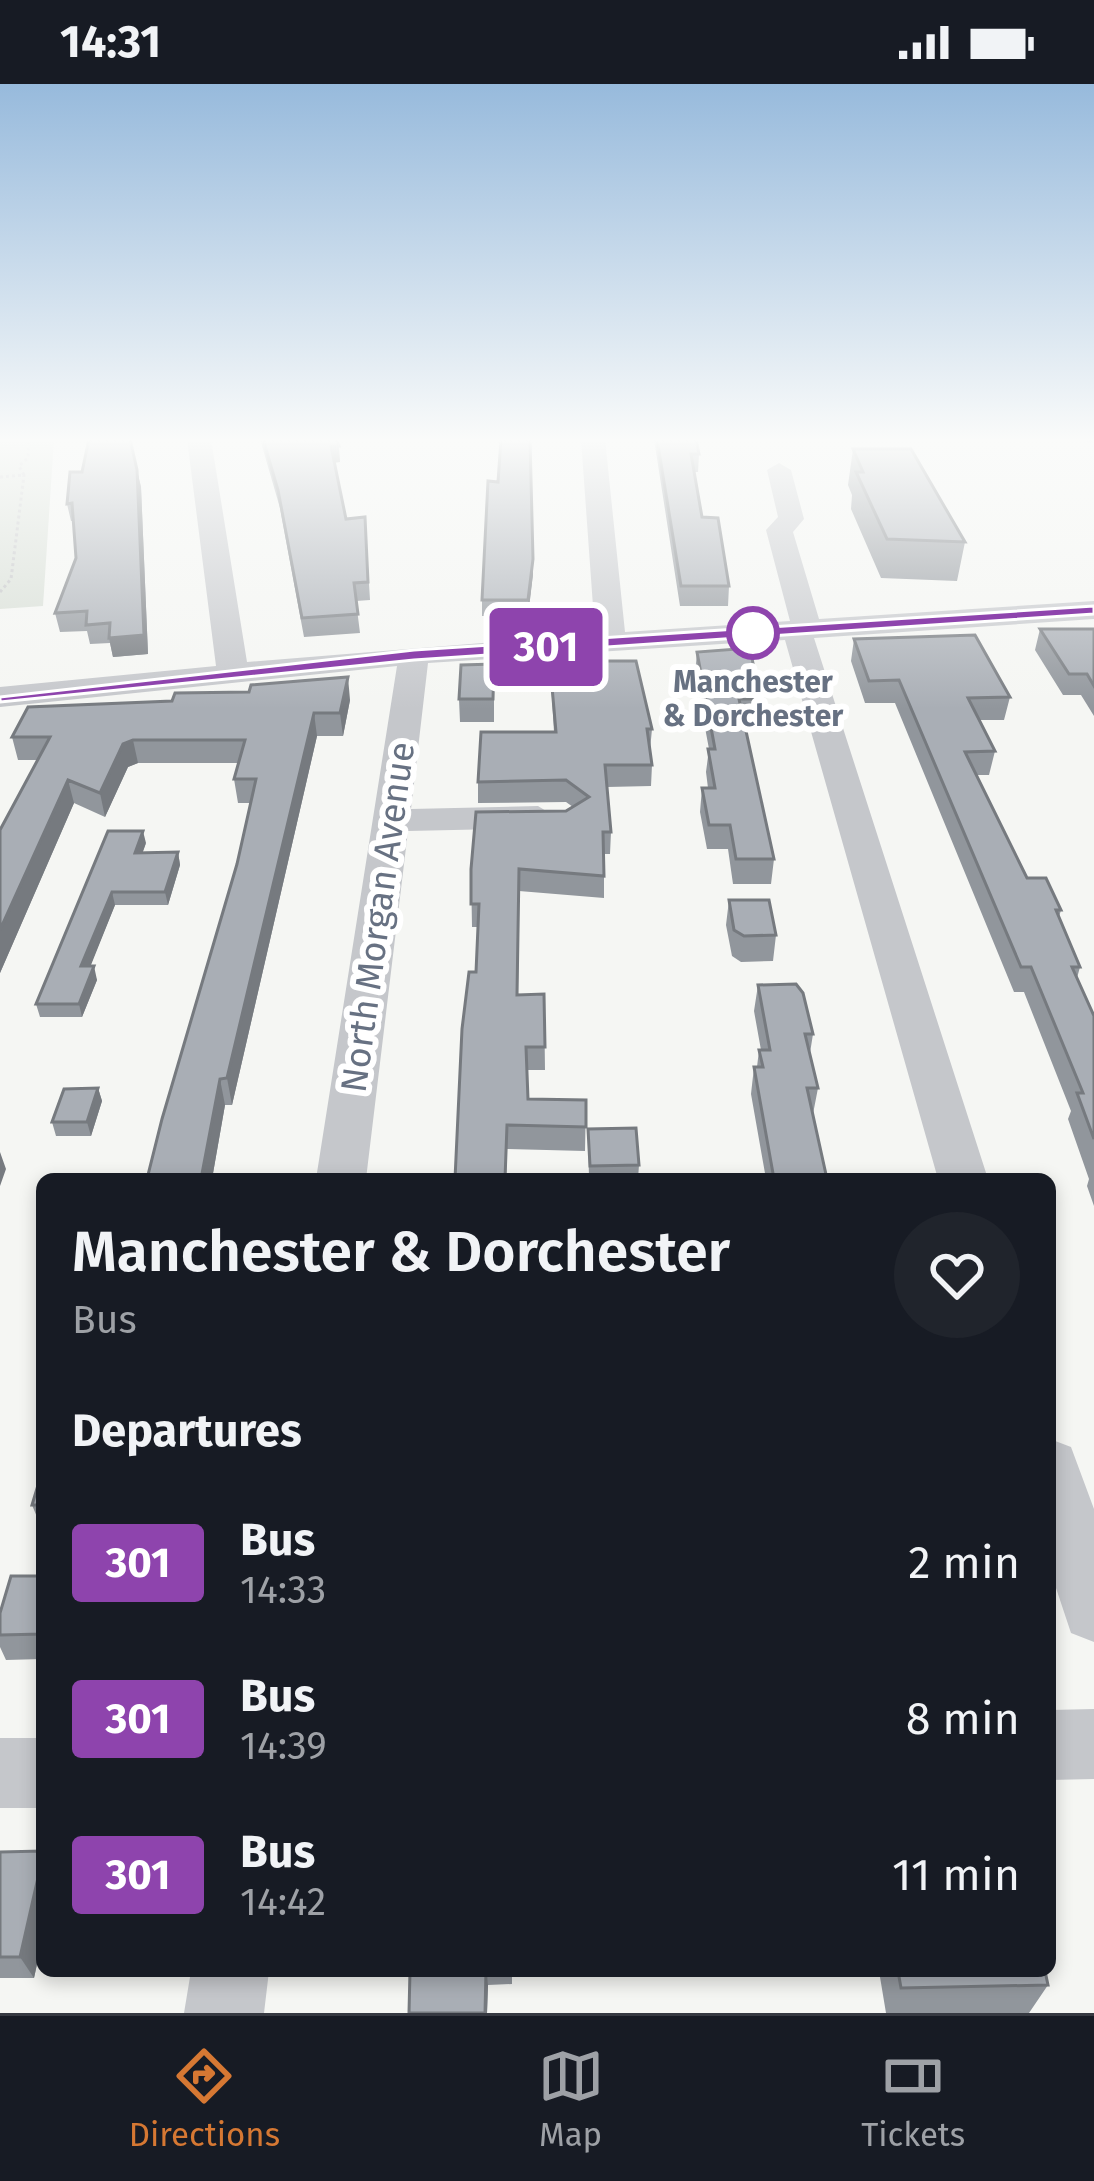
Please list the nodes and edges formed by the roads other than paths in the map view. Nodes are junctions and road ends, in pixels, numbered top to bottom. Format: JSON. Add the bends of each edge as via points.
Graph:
{"nodes":[{"id":1,"x":212,"y":529,"type":"edge"},
{"id":2,"x":601,"y":529,"type":"edge"},
{"id":3,"x":779,"y":529,"type":"edge"},
{"id":4,"x":1094,"y":610,"type":"edge"},
{"id":5,"x":802,"y":630,"type":"junction"},
{"id":6,"x":611,"y":642,"type":"junction"},
{"id":7,"x":414,"y":655,"type":"junction"},
{"id":8,"x":232,"y":674,"type":"junction"},
{"id":9,"x":2,"y":700,"type":"edge"},
{"id":10,"x":566,"y":817,"type":"edge"},
{"id":11,"x":391,"y":820,"type":"junction"},
{"id":12,"x":342,"y":1173,"type":"edge"},
{"id":13,"x":962,"y":1173,"type":"edge"},
{"id":14,"x":1056,"y":1485,"type":"edge"},
{"id":15,"x":1094,"y":1611,"type":"edge"},
{"id":16,"x":1094,"y":1744,"type":"edge"},
{"id":17,"x":1056,"y":1745,"type":"edge"},
{"id":18,"x":0,"y":1773,"type":"edge"},
{"id":19,"x":36,"y":1773,"type":"edge"},
{"id":20,"x":229,"y":1977,"type":"edge"},
{"id":21,"x":224,"y":2013,"type":"edge"}],
"edges":[{"from":1,"to":8,"type":"street"},
{"from":2,"to":6,"type":"street"},
{"from":3,"to":5,"type":"street"},
{"from":4,"to":5,"type":"street"},
{"from":5,"to":6,"type":"street"},
{"from":5,"to":13,"type":"street"},
{"from":6,"to":7,"type":"street"},
{"from":7,"to":8,"type":"street"},
{"from":7,"to":11,"type":"street","name":"North Morgan Avenue"},
{"from":8,"to":9,"type":"street"},
{"from":10,"to":11,"type":"street"},
{"from":11,"to":12,"type":"street","name":"North Morgan Avenue"},
{"from":14,"to":15,"type":"street"},
{"from":16,"to":17,"type":"street"},
{"from":18,"to":19,"type":"street"},
{"from":20,"to":21,"type":"street"}]}
